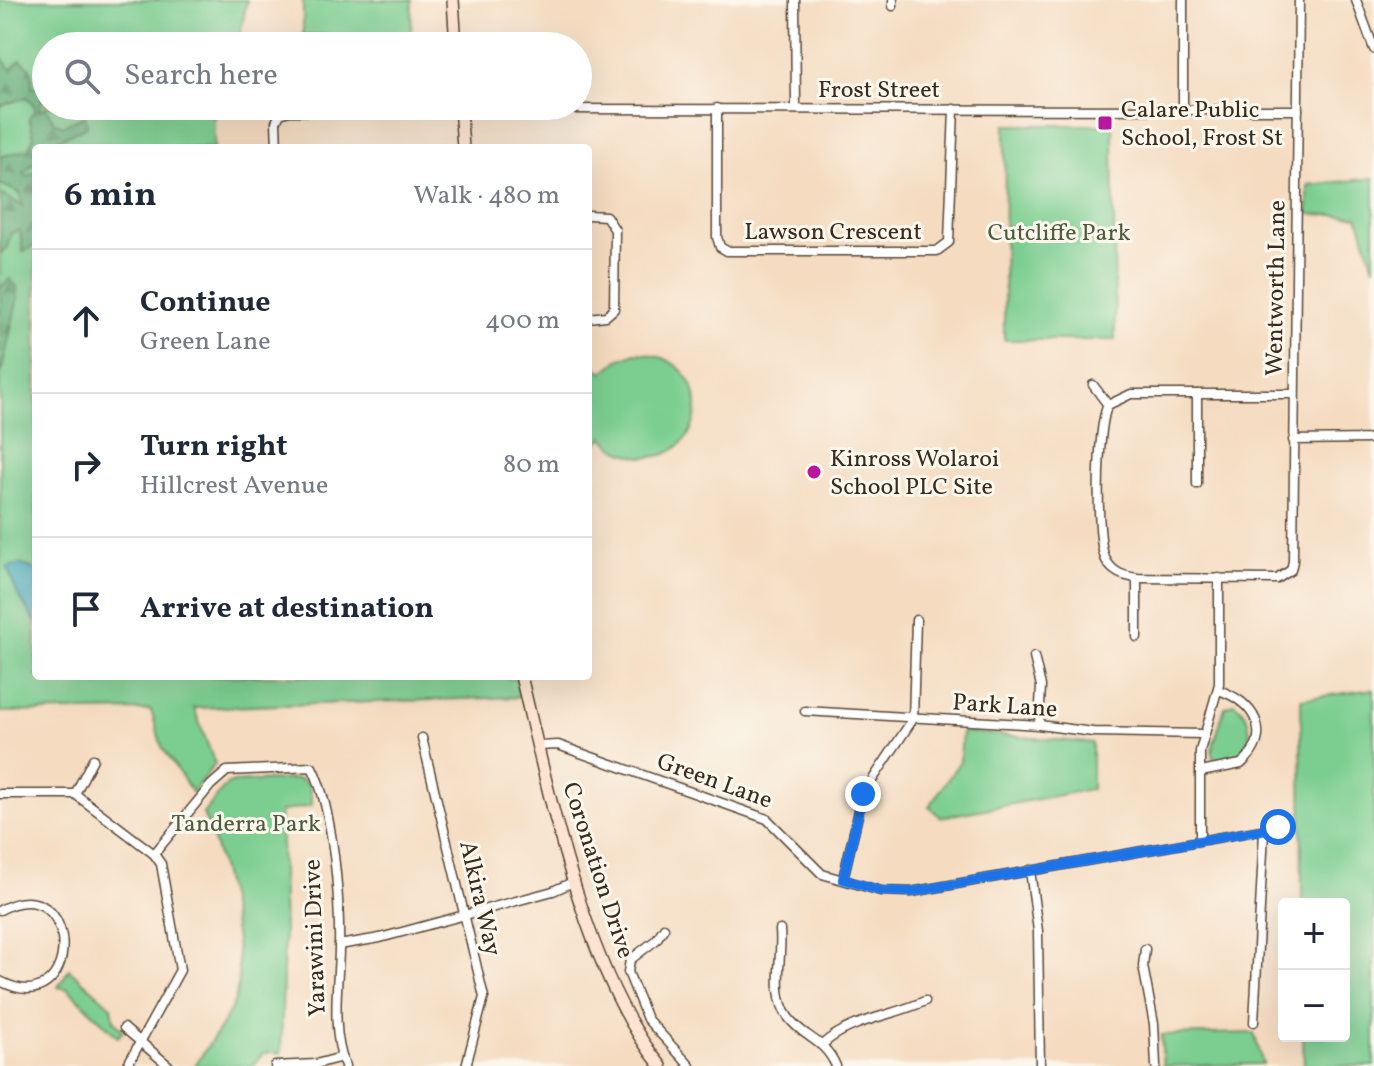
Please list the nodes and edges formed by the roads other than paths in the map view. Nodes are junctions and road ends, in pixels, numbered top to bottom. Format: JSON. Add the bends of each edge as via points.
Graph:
{"nodes":[{"id":1,"x":453,"y":0,"type":"edge"},
{"id":2,"x":795,"y":0,"type":"edge"},
{"id":3,"x":1183,"y":0,"type":"edge"},
{"id":4,"x":1299,"y":0,"type":"edge"},
{"id":5,"x":1356,"y":0,"type":"edge"},
{"id":6,"x":455,"y":32,"type":"edge"},
{"id":7,"x":1374,"y":49,"type":"edge"},
{"id":8,"x":592,"y":108,"type":"edge"},
{"id":9,"x":717,"y":108,"type":"junction"},
{"id":10,"x":796,"y":108,"type":"junction"},
{"id":11,"x":954,"y":109,"type":"junction"},
{"id":12,"x":1183,"y":109,"type":"junction"},
{"id":13,"x":1298,"y":110,"type":"junction"},
{"id":14,"x":277,"y":120,"type":"edge"},
{"id":15,"x":461,"y":120,"type":"edge"},
{"id":16,"x":277,"y":144,"type":"edge"},
{"id":17,"x":463,"y":144,"type":"edge"},
{"id":18,"x":592,"y":216,"type":"edge"},
{"id":19,"x":592,"y":318,"type":"edge"},
{"id":20,"x":1093,"y":385,"type":"dead end"},
{"id":21,"x":1197,"y":394,"type":"junction"},
{"id":22,"x":1294,"y":394,"type":"junction"},
{"id":23,"x":1108,"y":405,"type":"junction"},
{"id":24,"x":1374,"y":436,"type":"edge"},
{"id":25,"x":1293,"y":440,"type":"junction"},
{"id":26,"x":1197,"y":484,"type":"dead end"},
{"id":27,"x":1137,"y":578,"type":"junction"},
{"id":28,"x":1219,"y":578,"type":"junction"},
{"id":29,"x":916,"y":620,"type":"dead end"},
{"id":30,"x":1137,"y":637,"type":"dead end"},
{"id":31,"x":1034,"y":657,"type":"dead end"},
{"id":32,"x":522,"y":680,"type":"edge"},
{"id":33,"x":1218,"y":690,"type":"junction"},
{"id":34,"x":805,"y":711,"type":"dead end"},
{"id":35,"x":913,"y":719,"type":"junction"},
{"id":36,"x":1039,"y":725,"type":"junction"},
{"id":37,"x":1203,"y":734,"type":"junction"},
{"id":38,"x":422,"y":738,"type":"dead end"},
{"id":39,"x":538,"y":746,"type":"junction"},
{"id":40,"x":93,"y":759,"type":"dead end"},
{"id":41,"x":1201,"y":772,"type":"junction"},
{"id":42,"x":0,"y":794,"type":"edge"},
{"id":43,"x":75,"y":794,"type":"junction"},
{"id":44,"x":1284,"y":826,"type":"dead end"},
{"id":45,"x":1264,"y":832,"type":"junction"},
{"id":46,"x":1200,"y":840,"type":"junction"},
{"id":47,"x":154,"y":854,"type":"junction"},
{"id":48,"x":1030,"y":870,"type":"junction"},
{"id":49,"x":843,"y":879,"type":"junction"},
{"id":50,"x":575,"y":881,"type":"junction"},
{"id":51,"x":0,"y":910,"type":"edge"},
{"id":52,"x":464,"y":915,"type":"junction"},
{"id":53,"x":664,"y":928,"type":"dead end"},
{"id":54,"x":780,"y":930,"type":"dead end"},
{"id":55,"x":339,"y":945,"type":"junction"},
{"id":56,"x":1145,"y":949,"type":"dead end"},
{"id":57,"x":0,"y":981,"type":"edge"},
{"id":58,"x":925,"y":1001,"type":"dead end"},
{"id":59,"x":1254,"y":1022,"type":"dead end"},
{"id":60,"x":124,"y":1028,"type":"dead end"},
{"id":61,"x":141,"y":1043,"type":"junction"},
{"id":62,"x":823,"y":1044,"type":"junction"},
{"id":63,"x":344,"y":1061,"type":"edge"},
{"id":64,"x":127,"y":1066,"type":"edge"},
{"id":65,"x":169,"y":1066,"type":"edge"},
{"id":66,"x":275,"y":1066,"type":"edge"},
{"id":67,"x":466,"y":1066,"type":"edge"},
{"id":68,"x":661,"y":1066,"type":"edge"},
{"id":69,"x":690,"y":1066,"type":"edge"},
{"id":70,"x":836,"y":1066,"type":"edge"},
{"id":71,"x":1040,"y":1066,"type":"edge"},
{"id":72,"x":1156,"y":1066,"type":"edge"}],
"edges":[{"from":1,"to":6,"type":"main road"},
{"from":2,"to":10,"type":"street"},
{"from":3,"to":12,"type":"street"},
{"from":4,"to":13,"type":"street","name":"Wentworth Lane"},
{"from":5,"to":7,"type":"street"},
{"from":8,"to":9,"type":"street","name":"Frost Street"},
{"from":9,"to":10,"type":"street","name":"Frost Street"},
{"from":9,"to":11,"type":"street","name":"Lawson Crescent","via":[[717,237],[727,251],[945,248]]},
{"from":10,"to":11,"type":"street","name":"Frost Street"},
{"from":11,"to":12,"type":"street","name":"Frost Street"},
{"from":12,"to":13,"type":"street","name":"Frost Street"},
{"from":13,"to":22,"type":"street","name":"Wentworth Lane"},
{"from":14,"to":16,"type":"street","name":"Frost Street"},
{"from":15,"to":17,"type":"main road"},
{"from":18,"to":19,"type":"street","via":[[611,220],[615,245],[614,309]]},
{"from":20,"to":23,"type":"street"},
{"from":21,"to":22,"type":"street"},
{"from":21,"to":23,"type":"street","via":[[1126,395]]},
{"from":21,"to":26,"type":"street"},
{"from":22,"to":25,"type":"street","name":"Wentworth Lane"},
{"from":23,"to":27,"type":"street","via":[[1101,426],[1101,551],[1114,571]]},
{"from":24,"to":25,"type":"street"},
{"from":25,"to":28,"type":"street","name":"Wentworth Lane","via":[[1293,561],[1288,574],[1277,579]]},
{"from":27,"to":28,"type":"street"},
{"from":27,"to":30,"type":"street"},
{"from":28,"to":33,"type":"street"},
{"from":29,"to":35,"type":"street"},
{"from":31,"to":36,"type":"street","via":[[1041,686]]},
{"from":32,"to":39,"type":"main road","name":"Coronation Drive"},
{"from":33,"to":37,"type":"street"},
{"from":33,"to":41,"type":"street","via":[[1250,708],[1256,742],[1241,764]]},
{"from":34,"to":35,"type":"street","name":"Park Lane"},
{"from":35,"to":36,"type":"street","name":"Park Lane"},
{"from":35,"to":49,"type":"street","via":[[863,794]]},
{"from":36,"to":37,"type":"street","name":"Park Lane","via":[[1093,732]]},
{"from":37,"to":41,"type":"street"},
{"from":38,"to":52,"type":"street","name":"Alkira Way"},
{"from":39,"to":49,"type":"street","name":"Green Lane","via":[[558,745],[767,819],[815,868]]},
{"from":39,"to":50,"type":"main road","name":"Coronation Drive"},
{"from":40,"to":43,"type":"street"},
{"from":41,"to":46,"type":"street"},
{"from":42,"to":43,"type":"street"},
{"from":43,"to":47,"type":"street"},
{"from":44,"to":45,"type":"street","name":"Green Lane"},
{"from":45,"to":46,"type":"street","name":"Green Lane"},
{"from":45,"to":59,"type":"street"},
{"from":46,"to":48,"type":"street","name":"Green Lane"},
{"from":47,"to":55,"type":"street","name":"Yarawini Drive","via":[[227,771],[312,767],[329,823]]},
{"from":47,"to":61,"type":"street","via":[[163,869],[180,970]]},
{"from":48,"to":49,"type":"street","name":"Green Lane","via":[[911,892],[881,891]]},
{"from":48,"to":71,"type":"street","via":[[1038,931]]},
{"from":50,"to":52,"type":"street"},
{"from":50,"to":68,"type":"main road","name":"Coronation Drive","via":[[624,1013]]},
{"from":51,"to":57,"type":"street","via":[[20,903],[40,907],[59,924],[65,943],[60,966],[48,980],[24,988]]},
{"from":52,"to":55,"type":"street"},
{"from":52,"to":67,"type":"street","name":"Alkira Way","via":[[484,1002]]},
{"from":53,"to":69,"type":"street","via":[[630,960],[628,972],[647,1019]]},
{"from":54,"to":62,"type":"street","via":[[784,1010]]},
{"from":55,"to":63,"type":"street","name":"Yarawini Drive","via":[[337,1029]]},
{"from":56,"to":72,"type":"street"},
{"from":58,"to":62,"type":"street","via":[[838,1031]]},
{"from":60,"to":61,"type":"street"},
{"from":61,"to":64,"type":"street"},
{"from":61,"to":65,"type":"street"},
{"from":62,"to":70,"type":"street"},
{"from":63,"to":66,"type":"street"}]}
